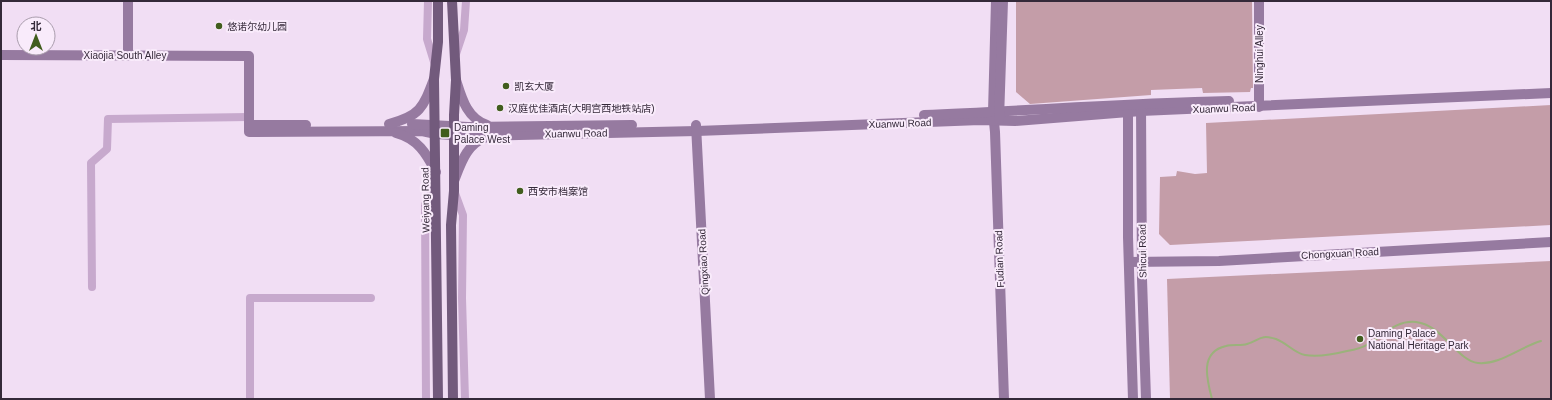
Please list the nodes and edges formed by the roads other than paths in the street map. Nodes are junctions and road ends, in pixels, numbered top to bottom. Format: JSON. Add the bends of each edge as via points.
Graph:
{"nodes":[{"id":1,"x":128,"y":1,"type":"edge"},
{"id":2,"x":428,"y":1,"type":"edge"},
{"id":3,"x":438,"y":1,"type":"edge"},
{"id":4,"x":452,"y":1,"type":"edge"},
{"id":5,"x":466,"y":1,"type":"edge"},
{"id":6,"x":996,"y":1,"type":"edge"},
{"id":7,"x":1003,"y":1,"type":"edge"},
{"id":8,"x":1259,"y":1,"type":"edge"},
{"id":9,"x":1,"y":55,"type":"edge"},
{"id":10,"x":128,"y":55,"type":"junction"},
{"id":11,"x":455,"y":56,"type":"junction"},
{"id":12,"x":435,"y":66,"type":"junction"},
{"id":13,"x":434,"y":79,"type":"junction"},
{"id":14,"x":456,"y":80,"type":"junction"},
{"id":15,"x":1551,"y":86,"type":"edge"},
{"id":16,"x":1551,"y":93,"type":"edge"},
{"id":17,"x":1259,"y":104,"type":"junction"},
{"id":18,"x":1141,"y":107,"type":"junction"},
{"id":19,"x":1128,"y":108,"type":"junction"},
{"id":20,"x":996,"y":116,"type":"junction"},
{"id":21,"x":249,"y":125,"type":"junction"},
{"id":22,"x":388,"y":128,"type":"junction"},
{"id":23,"x":696,"y":128,"type":"junction"},
{"id":24,"x":436,"y":130,"type":"junction"},
{"id":25,"x":453,"y":131,"type":"junction"},
{"id":26,"x":500,"y":131,"type":"junction"},
{"id":27,"x":436,"y":178,"type":"junction"},
{"id":28,"x":454,"y":187,"type":"junction"},
{"id":29,"x":1551,"y":242,"type":"edge"},
{"id":30,"x":1129,"y":262,"type":"junction"},
{"id":31,"x":1142,"y":262,"type":"junction"},
{"id":32,"x":92,"y":288,"type":"dead end"},
{"id":33,"x":371,"y":298,"type":"dead end"},
{"id":34,"x":250,"y":399,"type":"edge"},
{"id":35,"x":426,"y":399,"type":"edge"},
{"id":36,"x":438,"y":399,"type":"edge"},
{"id":37,"x":453,"y":399,"type":"edge"},
{"id":38,"x":465,"y":399,"type":"edge"},
{"id":39,"x":710,"y":399,"type":"edge"},
{"id":40,"x":1004,"y":399,"type":"edge"},
{"id":41,"x":1008,"y":399,"type":"edge"},
{"id":42,"x":1133,"y":399,"type":"edge"},
{"id":43,"x":1146,"y":399,"type":"edge"}],
"edges":[{"from":1,"to":10,"type":"street"},
{"from":2,"to":12,"type":"street","via":[[427,39]]},
{"from":3,"to":12,"type":"main road","name":"Weiyang Road"},
{"from":4,"to":11,"type":"main road"},
{"from":5,"to":11,"type":"street","via":[[464,30]]},
{"from":6,"to":20,"type":"street"},
{"from":7,"to":20,"type":"street"},
{"from":8,"to":17,"type":"street","name":"Ninghui Alley"},
{"from":9,"to":10,"type":"street","name":"Xiaojia South Alley"},
{"from":10,"to":21,"type":"street","name":"Xiaojia South Alley","via":[[249,56]]},
{"from":11,"to":14,"type":"main road"},
{"from":12,"to":13,"type":"main road","name":"Weiyang Road"},
{"from":13,"to":22,"type":"street","via":[[421,110]]},
{"from":13,"to":24,"type":"main road","name":"Weiyang Road"},
{"from":14,"to":25,"type":"main road"},
{"from":14,"to":26,"type":"street","via":[[465,106],[474,118]]},
{"from":15,"to":17,"type":"street","name":"Xuanwu Road"},
{"from":16,"to":17,"type":"street","name":"Xuanwu Road"},
{"from":17,"to":18,"type":"street","name":"Xuanwu Road"},
{"from":18,"to":19,"type":"street","name":"Xuanwu Road"},
{"from":18,"to":31,"type":"street","name":"Shicui Road"},
{"from":19,"to":20,"type":"street","name":"Xuanwu Road","via":[[1015,120]]},
{"from":19,"to":30,"type":"street","name":"Shicui Road"},
{"from":20,"to":23,"type":"street","name":"Xuanwu Road"},
{"from":20,"to":40,"type":"street","name":"Fudian Road"},
{"from":20,"to":41,"type":"street","name":"Fudian Road"},
{"from":21,"to":22,"type":"street","name":"Xuanwu Road"},
{"from":21,"to":32,"type":"street","via":[[108,119],[107,149],[91,163]]},
{"from":22,"to":24,"type":"street","name":"Xuanwu Road"},
{"from":22,"to":27,"type":"street","via":[[416,142],[429,158]]},
{"from":23,"to":26,"type":"street","name":"Xuanwu Road"},
{"from":23,"to":39,"type":"street","name":"Qingxiao Road"},
{"from":24,"to":25,"type":"street","name":"Xuanwu Road"},
{"from":24,"to":27,"type":"main road","name":"Weiyang Road"},
{"from":25,"to":26,"type":"street","name":"Xuanwu Road"},
{"from":25,"to":28,"type":"main road"},
{"from":26,"to":28,"type":"street","via":[[475,143],[463,158]]},
{"from":27,"to":35,"type":"street","via":[[425,204]]},
{"from":27,"to":36,"type":"main road","name":"Weiyang Road"},
{"from":28,"to":37,"type":"main road","via":[[451,225]]},
{"from":28,"to":38,"type":"street","via":[[463,215]]},
{"from":29,"to":31,"type":"street","name":"Chongxuan Road","via":[[1219,261]]},
{"from":30,"to":31,"type":"street","name":"Chongxuan Road"},
{"from":30,"to":42,"type":"street","name":"Shicui Road"},
{"from":31,"to":43,"type":"street","name":"Shicui Road"},
{"from":33,"to":34,"type":"street","via":[[250,298]]}]}
